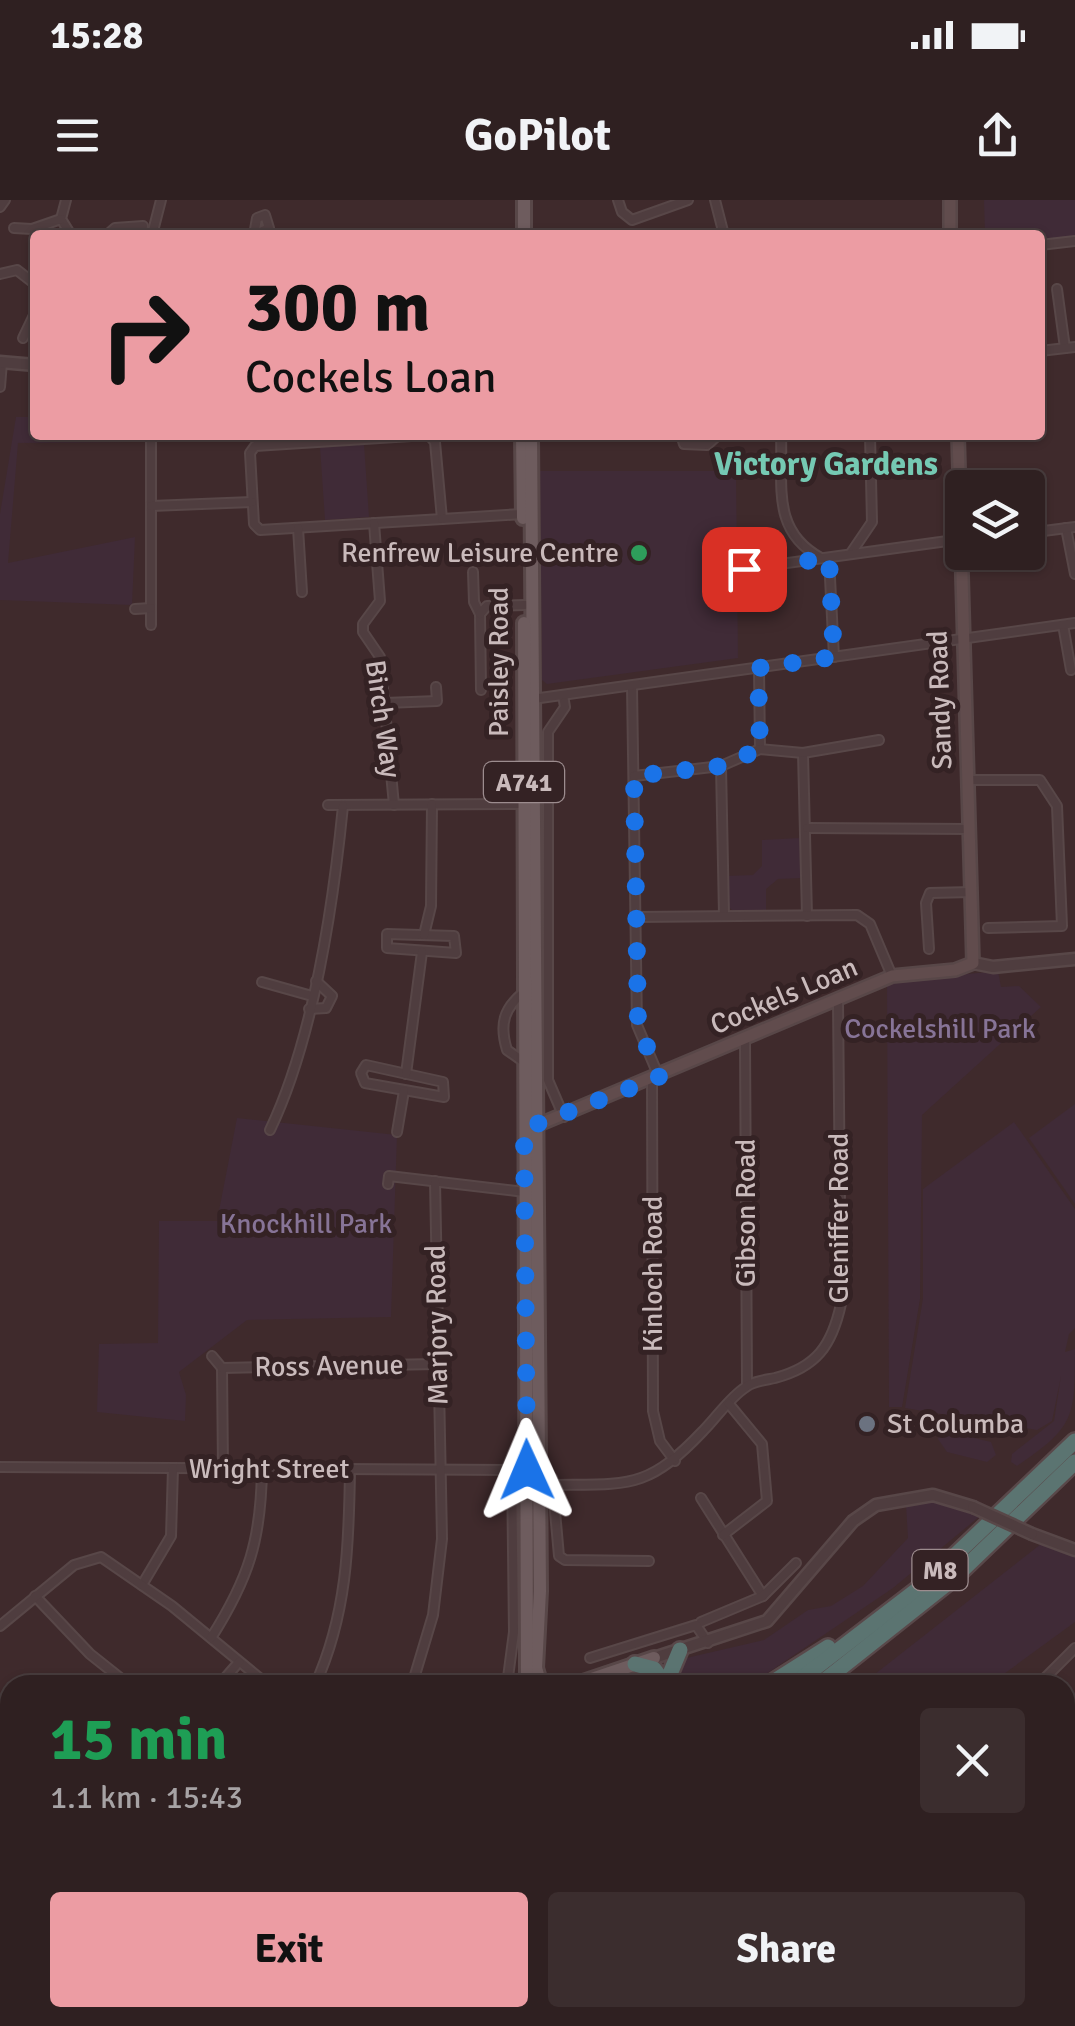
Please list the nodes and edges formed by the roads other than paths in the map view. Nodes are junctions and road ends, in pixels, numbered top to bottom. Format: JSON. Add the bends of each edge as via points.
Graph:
{"nodes":[{"id":1,"x":5,"y":200,"type":"edge"},
{"id":2,"x":66,"y":200,"type":"edge"},
{"id":3,"x":161,"y":200,"type":"edge"},
{"id":4,"x":524,"y":200,"type":"edge"},
{"id":5,"x":618,"y":200,"type":"edge"},
{"id":6,"x":688,"y":200,"type":"edge"},
{"id":7,"x":715,"y":200,"type":"edge"},
{"id":8,"x":950,"y":200,"type":"edge"},
{"id":9,"x":0,"y":207,"type":"edge"},
{"id":10,"x":124,"y":213,"type":"dead end"},
{"id":11,"x":61,"y":219,"type":"junction"},
{"id":12,"x":143,"y":226,"type":"dead end"},
{"id":13,"x":125,"y":227,"type":"junction"},
{"id":14,"x":14,"y":228,"type":"dead end"},
{"id":15,"x":39,"y":230,"type":"edge"},
{"id":16,"x":68,"y":230,"type":"edge"},
{"id":17,"x":112,"y":230,"type":"edge"},
{"id":18,"x":153,"y":230,"type":"edge"},
{"id":19,"x":524,"y":230,"type":"edge"},
{"id":20,"x":723,"y":230,"type":"edge"},
{"id":21,"x":950,"y":230,"type":"edge"},
{"id":22,"x":30,"y":232,"type":"edge"},
{"id":23,"x":1075,"y":241,"type":"edge"},
{"id":24,"x":1045,"y":245,"type":"edge"},
{"id":25,"x":0,"y":274,"type":"edge"},
{"id":26,"x":30,"y":280,"type":"edge"},
{"id":27,"x":1057,"y":288,"type":"dead end"},
{"id":28,"x":30,"y":323,"type":"edge"},
{"id":29,"x":23,"y":338,"type":"dead end"},
{"id":30,"x":1070,"y":347,"type":"edge"},
{"id":31,"x":1045,"y":350,"type":"edge"},
{"id":32,"x":1,"y":362,"type":"edge"},
{"id":33,"x":30,"y":365,"type":"edge"},
{"id":34,"x":0,"y":386,"type":"edge"},
{"id":35,"x":151,"y":440,"type":"edge"},
{"id":36,"x":316,"y":440,"type":"edge"},
{"id":37,"x":433,"y":440,"type":"edge"},
{"id":38,"x":522,"y":440,"type":"edge"},
{"id":39,"x":531,"y":440,"type":"edge"},
{"id":40,"x":683,"y":440,"type":"edge"},
{"id":41,"x":712,"y":440,"type":"edge"},
{"id":42,"x":782,"y":440,"type":"edge"},
{"id":43,"x":870,"y":440,"type":"edge"},
{"id":44,"x":958,"y":440,"type":"edge"},
{"id":45,"x":782,"y":469,"type":"junction"},
{"id":46,"x":746,"y":470,"type":"dead end"},
{"id":47,"x":959,"y":470,"type":"edge"},
{"id":48,"x":252,"y":502,"type":"junction"},
{"id":49,"x":151,"y":506,"type":"junction"},
{"id":50,"x":527,"y":509,"type":"junction"},
{"id":51,"x":442,"y":519,"type":"junction"},
{"id":52,"x":374,"y":523,"type":"junction"},
{"id":53,"x":1071,"y":527,"type":"edge"},
{"id":54,"x":298,"y":528,"type":"junction"},
{"id":55,"x":1045,"y":531,"type":"edge"},
{"id":56,"x":945,"y":542,"type":"edge"},
{"id":57,"x":849,"y":555,"type":"junction"},
{"id":58,"x":826,"y":558,"type":"junction"},
{"id":59,"x":744,"y":569,"type":"dead end"},
{"id":60,"x":962,"y":570,"type":"edge"},
{"id":61,"x":472,"y":572,"type":"dead end"},
{"id":62,"x":1075,"y":574,"type":"edge"},
{"id":63,"x":302,"y":592,"type":"dead end"},
{"id":64,"x":525,"y":606,"type":"junction"},
{"id":65,"x":135,"y":608,"type":"dead end"},
{"id":66,"x":151,"y":608,"type":"junction"},
{"id":67,"x":480,"y":614,"type":"junction"},
{"id":68,"x":1075,"y":623,"type":"edge"},
{"id":69,"x":1063,"y":624,"type":"junction"},
{"id":70,"x":151,"y":625,"type":"dead end"},
{"id":71,"x":962,"y":636,"type":"junction"},
{"id":72,"x":834,"y":657,"type":"junction"},
{"id":73,"x":758,"y":668,"type":"junction"},
{"id":74,"x":1071,"y":670,"type":"dead end"},
{"id":75,"x":632,"y":686,"type":"junction"},
{"id":76,"x":436,"y":687,"type":"dead end"},
{"id":77,"x":480,"y":690,"type":"dead end"},
{"id":78,"x":563,"y":695,"type":"junction"},
{"id":79,"x":528,"y":699,"type":"junction"},
{"id":80,"x":386,"y":703,"type":"junction"},
{"id":81,"x":880,"y":740,"type":"dead end"},
{"id":82,"x":760,"y":749,"type":"junction"},
{"id":83,"x":803,"y":754,"type":"junction"},
{"id":84,"x":721,"y":766,"type":"junction"},
{"id":85,"x":634,"y":776,"type":"junction"},
{"id":86,"x":967,"y":780,"type":"junction"},
{"id":87,"x":394,"y":804,"type":"junction"},
{"id":88,"x":432,"y":804,"type":"junction"},
{"id":89,"x":529,"y":804,"type":"junction"},
{"id":90,"x":328,"y":805,"type":"dead end"},
{"id":91,"x":343,"y":806,"type":"junction"},
{"id":92,"x":807,"y":828,"type":"junction"},
{"id":93,"x":969,"y":829,"type":"junction"},
{"id":94,"x":972,"y":892,"type":"junction"},
{"id":95,"x":724,"y":915,"type":"junction"},
{"id":96,"x":808,"y":916,"type":"junction"},
{"id":97,"x":637,"y":917,"type":"junction"},
{"id":98,"x":988,"y":928,"type":"dead end"},
{"id":99,"x":424,"y":936,"type":"junction"},
{"id":100,"x":928,"y":949,"type":"dead end"},
{"id":101,"x":423,"y":952,"type":"junction"},
{"id":102,"x":1075,"y":960,"type":"edge"},
{"id":103,"x":972,"y":962,"type":"junction"},
{"id":104,"x":892,"y":976,"type":"junction"},
{"id":105,"x":316,"y":981,"type":"junction"},
{"id":106,"x":262,"y":982,"type":"dead end"},
{"id":107,"x":524,"y":992,"type":"junction"},
{"id":108,"x":312,"y":996,"type":"junction"},
{"id":109,"x":838,"y":1002,"type":"junction"},
{"id":110,"x":309,"y":1009,"type":"junction"},
{"id":111,"x":745,"y":1040,"type":"junction"},
{"id":112,"x":524,"y":1062,"type":"junction"},
{"id":113,"x":406,"y":1074,"type":"junction"},
{"id":114,"x":656,"y":1079,"type":"junction"},
{"id":115,"x":403,"y":1090,"type":"junction"},
{"id":116,"x":564,"y":1117,"type":"junction"},
{"id":117,"x":529,"y":1129,"type":"junction"},
{"id":118,"x":270,"y":1130,"type":"dead end"},
{"id":119,"x":396,"y":1132,"type":"dead end"},
{"id":120,"x":435,"y":1181,"type":"junction"},
{"id":121,"x":388,"y":1184,"type":"dead end"},
{"id":122,"x":530,"y":1192,"type":"junction"},
{"id":123,"x":212,"y":1356,"type":"dead end"},
{"id":124,"x":438,"y":1364,"type":"junction"},
{"id":125,"x":222,"y":1368,"type":"junction"},
{"id":126,"x":748,"y":1385,"type":"junction"},
{"id":127,"x":729,"y":1404,"type":"junction"},
{"id":128,"x":1075,"y":1441,"type":"edge"},
{"id":129,"x":675,"y":1461,"type":"junction"},
{"id":130,"x":1075,"y":1462,"type":"edge"},
{"id":131,"x":0,"y":1467,"type":"edge"},
{"id":132,"x":173,"y":1468,"type":"junction"},
{"id":133,"x":223,"y":1469,"type":"junction"},
{"id":134,"x":262,"y":1469,"type":"junction"},
{"id":135,"x":350,"y":1469,"type":"junction"},
{"id":136,"x":439,"y":1470,"type":"junction"},
{"id":137,"x":526,"y":1470,"type":"junction"},
{"id":138,"x":701,"y":1498,"type":"dead end"},
{"id":139,"x":723,"y":1535,"type":"junction"},
{"id":140,"x":1075,"y":1550,"type":"edge"},
{"id":141,"x":649,"y":1561,"type":"dead end"},
{"id":142,"x":796,"y":1563,"type":"dead end"},
{"id":143,"x":926,"y":1582,"type":"junction"},
{"id":144,"x":142,"y":1585,"type":"junction"},
{"id":145,"x":35,"y":1596,"type":"junction"},
{"id":146,"x":763,"y":1596,"type":"junction"},
{"id":147,"x":701,"y":1622,"type":"dead end"},
{"id":148,"x":0,"y":1626,"type":"edge"},
{"id":149,"x":211,"y":1638,"type":"junction"},
{"id":150,"x":708,"y":1643,"type":"junction"},
{"id":151,"x":1075,"y":1648,"type":"edge"},
{"id":152,"x":680,"y":1650,"type":"junction"},
{"id":153,"x":590,"y":1658,"type":"dead end"},
{"id":154,"x":654,"y":1658,"type":"junction"},
{"id":155,"x":239,"y":1662,"type":"junction"},
{"id":156,"x":635,"y":1664,"type":"junction"},
{"id":157,"x":604,"y":1672,"type":"junction"},
{"id":158,"x":116,"y":1675,"type":"edge"},
{"id":159,"x":227,"y":1675,"type":"edge"},
{"id":160,"x":255,"y":1675,"type":"edge"},
{"id":161,"x":320,"y":1675,"type":"edge"},
{"id":162,"x":415,"y":1675,"type":"edge"},
{"id":163,"x":508,"y":1675,"type":"edge"},
{"id":164,"x":527,"y":1675,"type":"edge"},
{"id":165,"x":538,"y":1675,"type":"edge"},
{"id":166,"x":597,"y":1675,"type":"edge"},
{"id":167,"x":599,"y":1675,"type":"edge"},
{"id":168,"x":663,"y":1675,"type":"edge"},
{"id":169,"x":667,"y":1675,"type":"edge"},
{"id":170,"x":673,"y":1675,"type":"edge"},
{"id":171,"x":783,"y":1675,"type":"edge"},
{"id":172,"x":805,"y":1675,"type":"edge"},
{"id":173,"x":833,"y":1675,"type":"edge"},
{"id":174,"x":1048,"y":1675,"type":"edge"}],
"edges":[{"from":1,"to":9,"type":"street"},
{"from":2,"to":11,"type":"street"},
{"from":3,"to":18,"type":"street"},
{"from":4,"to":19,"type":"main road"},
{"from":5,"to":6,"type":"street","via":[[632,220]]},
{"from":7,"to":20,"type":"street"},
{"from":8,"to":21,"type":"main road"},
{"from":10,"to":13,"type":"street"},
{"from":11,"to":15,"type":"street"},
{"from":11,"to":16,"type":"street"},
{"from":12,"to":13,"type":"street"},
{"from":13,"to":17,"type":"street"},
{"from":14,"to":22,"type":"street"},
{"from":23,"to":24,"type":"street"},
{"from":25,"to":26,"type":"street","via":[[17,270]]},
{"from":27,"to":30,"type":"street"},
{"from":28,"to":29,"type":"street"},
{"from":30,"to":31,"type":"street"},
{"from":32,"to":33,"type":"street"},
{"from":32,"to":34,"type":"street"},
{"from":35,"to":49,"type":"street"},
{"from":36,"to":48,"type":"street","via":[[255,446]]},
{"from":37,"to":51,"type":"street"},
{"from":38,"to":50,"type":"main road","name":"Paisley Road","number":"A741"},
{"from":39,"to":50,"type":"main road","name":"Paisley Road","number":"A741"},
{"from":40,"to":41,"type":"street","via":[[690,446]]},
{"from":42,"to":45,"type":"street"},
{"from":43,"to":57,"type":"street","via":[[872,522]]},
{"from":44,"to":47,"type":"main road","name":"Sandy Road"},
{"from":45,"to":46,"type":"street"},
{"from":45,"to":58,"type":"street","via":[[787,528],[800,547]]},
{"from":48,"to":49,"type":"street"},
{"from":48,"to":54,"type":"street","via":[[260,530]]},
{"from":49,"to":66,"type":"street"},
{"from":50,"to":51,"type":"street"},
{"from":50,"to":64,"type":"main road","name":"Paisley Road","number":"A741"},
{"from":50,"to":79,"type":"main road","name":"Paisley Road","number":"A741"},
{"from":51,"to":52,"type":"street"},
{"from":52,"to":54,"type":"street"},
{"from":52,"to":80,"type":"street","name":"Birch Way","via":[[380,601],[363,632],[380,658]]},
{"from":53,"to":55,"type":"street"},
{"from":53,"to":62,"type":"street"},
{"from":54,"to":63,"type":"street"},
{"from":56,"to":57,"type":"street"},
{"from":57,"to":58,"type":"street"},
{"from":58,"to":59,"type":"street"},
{"from":58,"to":72,"type":"street"},
{"from":60,"to":71,"type":"main road","name":"Sandy Road"},
{"from":61,"to":67,"type":"street"},
{"from":64,"to":67,"type":"street","via":[[487,606]]},
{"from":64,"to":79,"type":"main road","name":"Paisley Road","number":"A741"},
{"from":65,"to":66,"type":"street"},
{"from":66,"to":70,"type":"street"},
{"from":67,"to":77,"type":"street"},
{"from":68,"to":69,"type":"street"},
{"from":69,"to":71,"type":"street"},
{"from":69,"to":74,"type":"street"},
{"from":71,"to":72,"type":"street"},
{"from":71,"to":86,"type":"main road","name":"Sandy Road"},
{"from":72,"to":73,"type":"street"},
{"from":73,"to":75,"type":"street"},
{"from":73,"to":82,"type":"street"},
{"from":75,"to":78,"type":"street"},
{"from":75,"to":85,"type":"street"},
{"from":76,"to":80,"type":"street","via":[[437,701]]},
{"from":78,"to":79,"type":"street"},
{"from":78,"to":116,"type":"street","name":"Paisley Road","via":[[565,707],[548,732],[548,1080]]},
{"from":79,"to":89,"type":"main road","name":"Paisley Road","number":"A741"},
{"from":80,"to":87,"type":"street","name":"Birch Way"},
{"from":81,"to":83,"type":"street"},
{"from":82,"to":83,"type":"street"},
{"from":82,"to":84,"type":"street"},
{"from":83,"to":92,"type":"street"},
{"from":84,"to":85,"type":"street"},
{"from":84,"to":95,"type":"street"},
{"from":85,"to":97,"type":"street"},
{"from":86,"to":93,"type":"main road","name":"Sandy Road"},
{"from":86,"to":98,"type":"street","via":[[1040,780],[1057,806],[1062,926]]},
{"from":87,"to":88,"type":"street"},
{"from":87,"to":91,"type":"street"},
{"from":88,"to":89,"type":"street"},
{"from":88,"to":99,"type":"street","via":[[431,906]]},
{"from":89,"to":107,"type":"main road","name":"Paisley Road","number":"A741"},
{"from":89,"to":117,"type":"main road","name":"Paisley Road","number":"A741"},
{"from":90,"to":91,"type":"street"},
{"from":91,"to":105,"type":"street"},
{"from":92,"to":93,"type":"street"},
{"from":92,"to":96,"type":"street"},
{"from":93,"to":94,"type":"main road","name":"Sandy Road"},
{"from":94,"to":100,"type":"street","via":[[930,893]]},
{"from":94,"to":103,"type":"main road","name":"Sandy Road"},
{"from":95,"to":96,"type":"street"},
{"from":95,"to":97,"type":"street"},
{"from":96,"to":104,"type":"street","via":[[857,915],[870,924]]},
{"from":97,"to":114,"type":"street","via":[[638,1024]]},
{"from":99,"to":101,"type":"street"},
{"from":99,"to":101,"type":"street","via":[[454,936],[458,944],[456,953]]},
{"from":99,"to":101,"type":"street","via":[[387,934],[385,940],[387,948]]},
{"from":101,"to":113,"type":"street"},
{"from":102,"to":103,"type":"street","name":"Cockels Loan"},
{"from":103,"to":104,"type":"main road","name":"Cockels Loan"},
{"from":104,"to":109,"type":"main road","name":"Cockels Loan"},
{"from":105,"to":108,"type":"street"},
{"from":105,"to":110,"type":"street","via":[[332,996],[326,1008]]},
{"from":106,"to":108,"type":"street"},
{"from":107,"to":112,"type":"main road","name":"Paisley Road","number":"A741"},
{"from":107,"to":112,"type":"street","via":[[510,1003],[502,1023],[507,1050]]},
{"from":108,"to":110,"type":"street"},
{"from":109,"to":111,"type":"main road","name":"Cockels Loan"},
{"from":109,"to":126,"type":"street","name":"Gleniffer Road","via":[[841,1304],[834,1337],[797,1372]]},
{"from":110,"to":118,"type":"street"},
{"from":111,"to":114,"type":"main road","name":"Cockels Loan"},
{"from":111,"to":126,"type":"street","name":"Gibson Road"},
{"from":112,"to":117,"type":"main road","name":"Paisley Road","number":"A741"},
{"from":113,"to":115,"type":"street"},
{"from":113,"to":115,"type":"street","via":[[443,1082],[446,1090],[444,1097]]},
{"from":113,"to":115,"type":"street","via":[[366,1065],[360,1073],[365,1083]]},
{"from":114,"to":116,"type":"main road","name":"Cockels Loan"},
{"from":114,"to":129,"type":"street","name":"Kinloch Road","via":[[653,1410],[660,1442]]},
{"from":115,"to":119,"type":"street"},
{"from":116,"to":117,"type":"main road","name":"Cockels Loan"},
{"from":117,"to":122,"type":"main road","number":"A741"},
{"from":120,"to":121,"type":"street","via":[[389,1176]]},
{"from":120,"to":122,"type":"street"},
{"from":120,"to":124,"type":"street","name":"Marjory Road"},
{"from":122,"to":137,"type":"main road","number":"A741"},
{"from":123,"to":125,"type":"street"},
{"from":124,"to":125,"type":"street","name":"Ross Avenue"},
{"from":124,"to":136,"type":"street","name":"Marjory Road"},
{"from":125,"to":133,"type":"street"},
{"from":126,"to":127,"type":"street"},
{"from":127,"to":129,"type":"street"},
{"from":127,"to":139,"type":"street","via":[[762,1444],[767,1502]]},
{"from":128,"to":143,"type":"highway","number":"M8"},
{"from":129,"to":141,"type":"street","via":[[634,1484],[552,1481],[556,1549],[565,1560]]},
{"from":130,"to":173,"type":"highway","number":"M8","via":[[954,1578]]},
{"from":131,"to":132,"type":"street","name":"Wright Street"},
{"from":132,"to":133,"type":"street","name":"Wright Street"},
{"from":132,"to":144,"type":"street","via":[[171,1536]]},
{"from":133,"to":134,"type":"street","name":"Wright Street"},
{"from":134,"to":135,"type":"street","name":"Wright Street"},
{"from":134,"to":149,"type":"street","via":[[254,1553]]},
{"from":135,"to":136,"type":"street","name":"Wright Street"},
{"from":135,"to":161,"type":"street","via":[[349,1560],[333,1645]]},
{"from":136,"to":137,"type":"street","name":"Wright Street"},
{"from":136,"to":162,"type":"street","name":"Marjory Road","via":[[442,1539],[433,1615]]},
{"from":137,"to":163,"type":"street"},
{"from":137,"to":164,"type":"main road","number":"A741"},
{"from":137,"to":165,"type":"main road","number":"A741"},
{"from":138,"to":139,"type":"street"},
{"from":139,"to":146,"type":"street"},
{"from":140,"to":150,"type":"street","bridge":true,"via":[[933,1494],[876,1505],[826,1550],[782,1609],[755,1628]]},
{"from":142,"to":146,"type":"street"},
{"from":143,"to":171,"type":"highway"},
{"from":143,"to":172,"type":"highway","number":"M8"},
{"from":144,"to":145,"type":"street","via":[[111,1561],[86,1558]]},
{"from":144,"to":149,"type":"street"},
{"from":145,"to":148,"type":"street"},
{"from":145,"to":158,"type":"street"},
{"from":146,"to":147,"type":"street"},
{"from":149,"to":155,"type":"street"},
{"from":150,"to":152,"type":"street"},
{"from":150,"to":153,"type":"street","via":[[696,1625]]},
{"from":151,"to":174,"type":"street"},
{"from":152,"to":154,"type":"street"},
{"from":152,"to":170,"type":"highway"},
{"from":154,"to":156,"type":"main road"},
{"from":154,"to":169,"type":"highway"},
{"from":155,"to":159,"type":"street"},
{"from":155,"to":160,"type":"street"},
{"from":156,"to":157,"type":"main road"},
{"from":156,"to":168,"type":"highway"},
{"from":157,"to":166,"type":"main road"},
{"from":157,"to":167,"type":"main road"}]}
